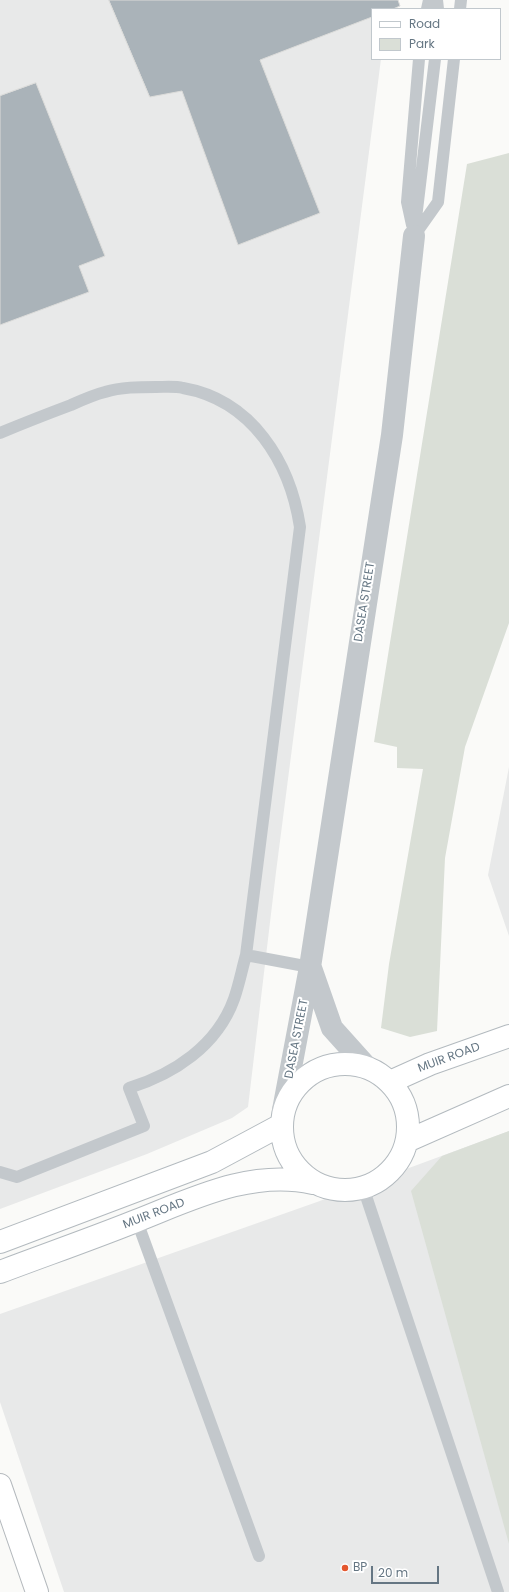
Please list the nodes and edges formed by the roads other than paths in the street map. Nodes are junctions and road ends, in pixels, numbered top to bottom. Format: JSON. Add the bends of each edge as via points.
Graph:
{"nodes":[{"id":1,"x":420,"y":60,"type":"edge"},
{"id":2,"x":435,"y":60,"type":"edge"},
{"id":3,"x":454,"y":60,"type":"edge"},
{"id":4,"x":414,"y":236,"type":"junction"},
{"id":5,"x":0,"y":432,"type":"edge"},
{"id":6,"x":246,"y":955,"type":"junction"},
{"id":7,"x":310,"y":967,"type":"junction"},
{"id":8,"x":505,"y":1038,"type":"edge"},
{"id":9,"x":367,"y":1067,"type":"junction"},
{"id":10,"x":390,"y":1082,"type":"junction"},
{"id":11,"x":507,"y":1097,"type":"edge"},
{"id":12,"x":282,"y":1118,"type":"junction"},
{"id":13,"x":407,"y":1141,"type":"junction"},
{"id":14,"x":0,"y":1172,"type":"edge"},
{"id":15,"x":314,"y":1183,"type":"junction"},
{"id":16,"x":363,"y":1187,"type":"junction"},
{"id":17,"x":137,"y":1221,"type":"junction"},
{"id":18,"x":0,"y":1242,"type":"edge"},
{"id":19,"x":0,"y":1272,"type":"edge"},
{"id":20,"x":0,"y":1485,"type":"edge"},
{"id":21,"x":259,"y":1556,"type":"dead end"},
{"id":22,"x":37,"y":1592,"type":"edge"},
{"id":23,"x":498,"y":1592,"type":"edge"}],
"edges":[{"from":1,"to":4,"type":"lane","via":[[407,202]]},
{"from":2,"to":4,"type":"lane"},
{"from":3,"to":4,"type":"lane","via":[[438,202]]},
{"from":4,"to":7,"type":"street","name":"DASEA STREET","via":[[392,435]]},
{"from":5,"to":6,"type":"lane","via":[[105,391],[138,387],[183,388],[210,396],[239,411],[259,431],[287,476],[296,501],[300,527]]},
{"from":6,"to":7,"type":"lane"},
{"from":6,"to":14,"type":"lane","via":[[234,1000],[205,1044],[175,1069],[129,1088],[144,1126],[17,1176]]},
{"from":7,"to":9,"type":"street","name":"DASEA STREET","via":[[332,1028]]},
{"from":7,"to":12,"type":"street","name":"DASEA STREET"},
{"from":8,"to":10,"type":"main road","name":"MUIR ROAD","via":[[430,1064]]},
{"from":9,"to":10,"type":"main road","via":[[380,1073]]},
{"from":9,"to":12,"type":"main road","via":[[346,1063],[325,1066],[306,1076],[292,1091]]},
{"from":10,"to":13,"type":"main road","via":[[402,1100],[408,1120]]},
{"from":11,"to":13,"type":"main road"},
{"from":12,"to":15,"type":"main road","via":[[283,1142],[289,1159]]},
{"from":12,"to":18,"type":"main road","via":[[212,1162]]},
{"from":13,"to":16,"type":"main road","via":[[391,1170],[379,1180]]},
{"from":15,"to":16,"type":"main road","via":[[330,1189],[347,1190]]},
{"from":15,"to":17,"type":"main road","name":"MUIR ROAD","via":[[298,1179],[258,1181],[214,1190]]},
{"from":16,"to":23,"type":"lane"},
{"from":17,"to":19,"type":"main road","name":"MUIR ROAD"},
{"from":17,"to":21,"type":"lane"},
{"from":20,"to":22,"type":"main road"}]}
